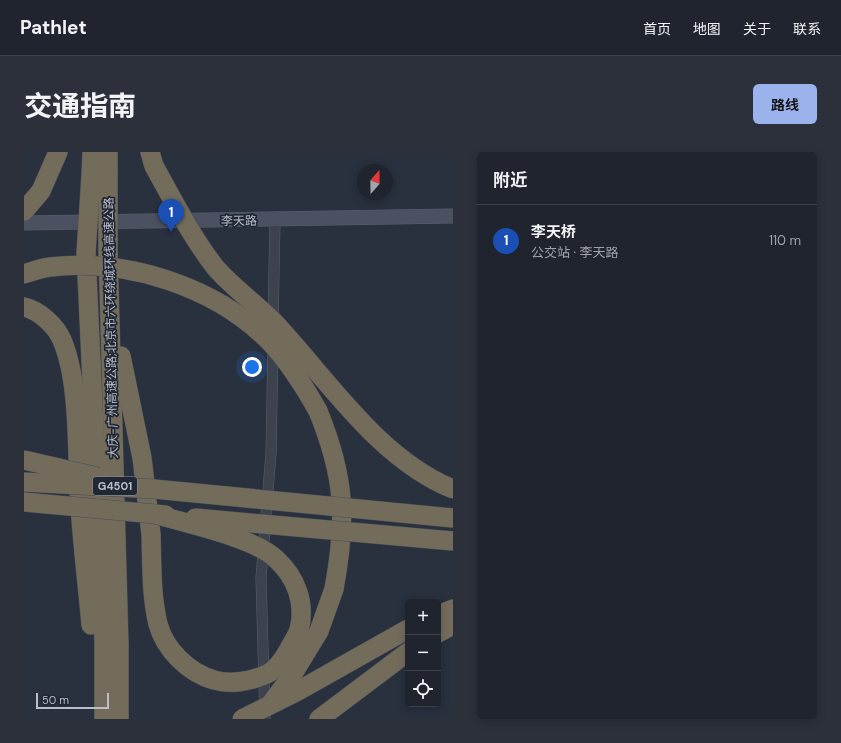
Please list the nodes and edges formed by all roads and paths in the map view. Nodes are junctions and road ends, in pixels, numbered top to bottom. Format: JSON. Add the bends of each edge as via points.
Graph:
{"nodes":[{"id":1,"x":50,"y":152,"type":"edge"},
{"id":2,"x":58,"y":152,"type":"edge"},
{"id":3,"x":92,"y":152,"type":"edge"},
{"id":4,"x":108,"y":152,"type":"edge"},
{"id":5,"x":152,"y":159,"type":"edge"},
{"id":6,"x":100,"y":176,"type":"junction"},
{"id":7,"x":24,"y":190,"type":"edge"},
{"id":8,"x":24,"y":212,"type":"edge"},
{"id":9,"x":453,"y":216,"type":"edge"},
{"id":10,"x":275,"y":220,"type":"junction"},
{"id":11,"x":24,"y":223,"type":"edge"},
{"id":12,"x":24,"y":274,"type":"edge"},
{"id":13,"x":108,"y":281,"type":"junction"},
{"id":14,"x":24,"y":307,"type":"edge"},
{"id":15,"x":24,"y":460,"type":"edge"},
{"id":16,"x":24,"y":482,"type":"edge"},
{"id":17,"x":154,"y":489,"type":"junction"},
{"id":18,"x":453,"y":490,"type":"edge"},
{"id":19,"x":24,"y":502,"type":"edge"},
{"id":20,"x":154,"y":514,"type":"junction"},
{"id":21,"x":453,"y":518,"type":"edge"},
{"id":22,"x":453,"y":541,"type":"edge"},
{"id":23,"x":453,"y":609,"type":"edge"},
{"id":24,"x":441,"y":614,"type":"edge"},
{"id":25,"x":453,"y":625,"type":"edge"},
{"id":26,"x":405,"y":631,"type":"edge"},
{"id":27,"x":441,"y":631,"type":"edge"},
{"id":28,"x":405,"y":654,"type":"edge"},
{"id":29,"x":104,"y":719,"type":"edge"},
{"id":30,"x":119,"y":719,"type":"edge"},
{"id":31,"x":242,"y":719,"type":"edge"},
{"id":32,"x":259,"y":719,"type":"edge"},
{"id":33,"x":265,"y":719,"type":"edge"},
{"id":34,"x":319,"y":719,"type":"edge"}],
"edges":[{"from":1,"to":7,"type":"highway"},
{"from":2,"to":8,"type":"highway","via":[[41,191]]},
{"from":3,"to":6,"type":"highway","name":"大庆-广州高速公路;北京市六环绕城环线高速公路","number":"G4501"},
{"from":4,"to":6,"type":"highway","name":"大庆-广州高速公路;北京市六环绕城环线高速公路","number":"G4501"},
{"from":5,"to":18,"type":"highway","bridge":true,"via":[[189,229],[216,268],[273,321],[350,410],[394,453]]},
{"from":6,"to":13,"type":"highway","name":"大庆-广州高速公路;北京市六环绕城环线高速公路","number":"G4501","bridge":true,"via":[[108,252]]},
{"from":6,"to":29,"type":"highway","name":"大庆-广州高速公路;北京市六环绕城环线高速公路","number":"G4501","bridge":true,"via":[[86,253],[104,643]]},
{"from":9,"to":10,"type":"main road","name":"李天路"},
{"from":10,"to":11,"type":"main road","name":"李天路"},
{"from":10,"to":33,"type":"street","via":[[271,453],[261,578]]},
{"from":12,"to":32,"type":"highway","bridge":true,"via":[[50,267],[104,266],[154,276],[198,291],[239,315],[270,342],[298,375],[318,411],[332,444],[340,479],[341,553],[334,589],[318,631],[291,677]]},
{"from":13,"to":20,"type":"highway","bridge":true,"via":[[126,388],[133,409],[142,458],[158,625],[170,650],[191,669],[214,680],[242,682],[269,673],[286,655],[299,630],[301,603],[294,580],[276,558],[251,543]]},
{"from":13,"to":30,"type":"highway","name":"大庆-广州高速公路;北京市六环绕城环线高速公路","number":"G4501"},
{"from":14,"to":29,"type":"highway","via":[[30,308],[48,321],[62,339],[70,363],[81,520],[94,653]]},
{"from":15,"to":17,"type":"highway","bridge":true},
{"from":16,"to":17,"type":"highway","bridge":true},
{"from":17,"to":21,"type":"highway","bridge":true},
{"from":19,"to":20,"type":"highway","bridge":true},
{"from":20,"to":22,"type":"highway","bridge":true},
{"from":23,"to":24,"type":"highway"},
{"from":25,"to":27,"type":"highway"},
{"from":26,"to":31,"type":"highway","bridge":true,"via":[[298,691]]},
{"from":28,"to":34,"type":"highway"}]}
